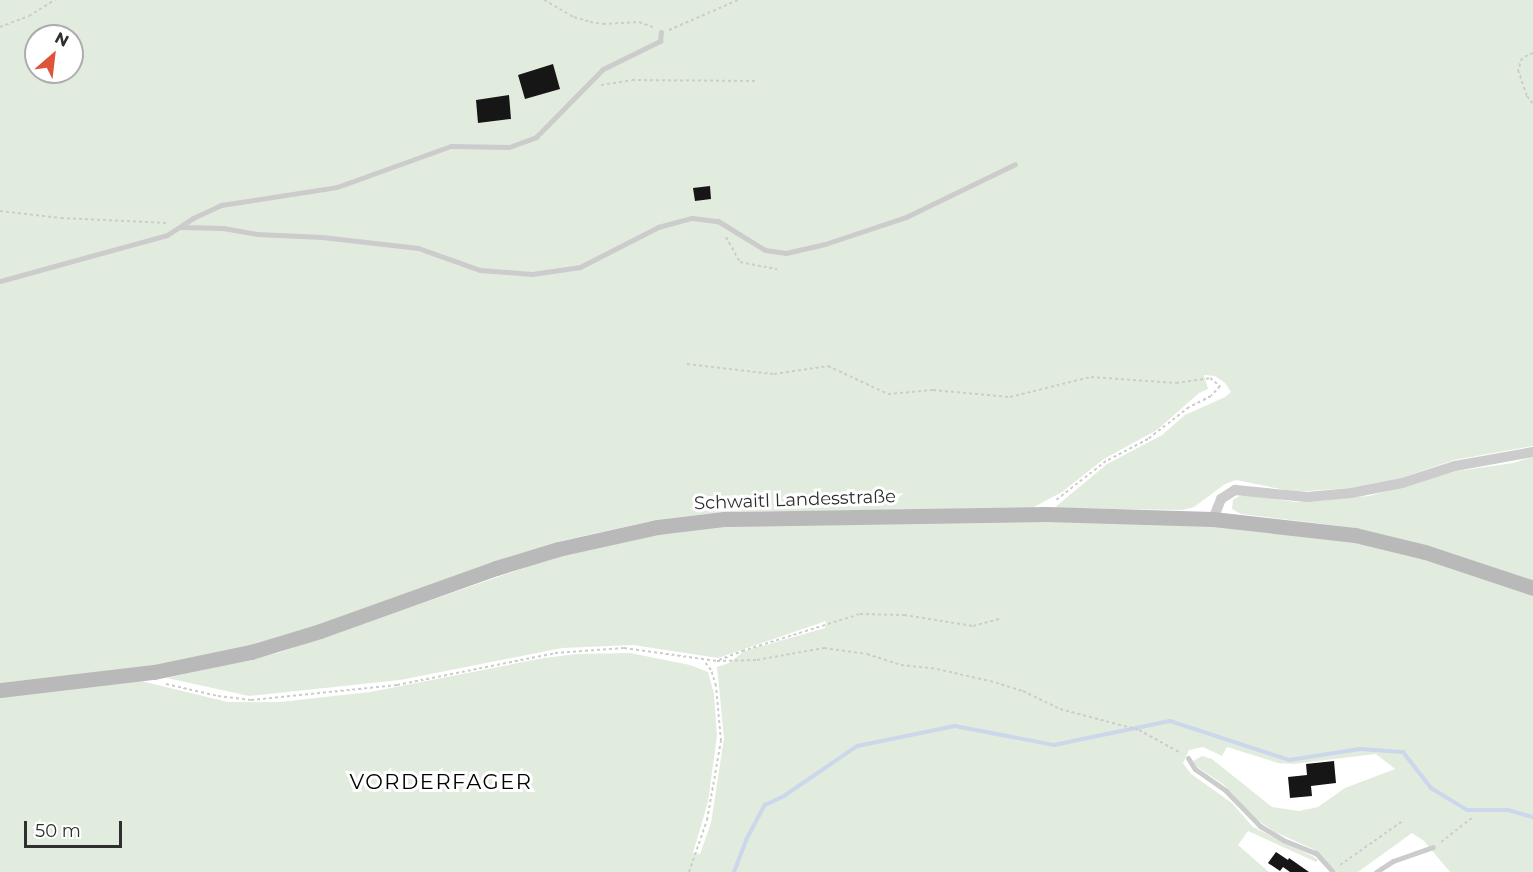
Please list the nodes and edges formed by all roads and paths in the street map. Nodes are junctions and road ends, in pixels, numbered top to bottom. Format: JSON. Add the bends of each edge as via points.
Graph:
{"nodes":[{"id":1,"x":55,"y":0,"type":"edge"},
{"id":2,"x":544,"y":0,"type":"edge"},
{"id":3,"x":738,"y":0,"type":"edge"},
{"id":4,"x":0,"y":27,"type":"edge"},
{"id":5,"x":661,"y":32,"type":"junction"},
{"id":6,"x":1533,"y":52,"type":"edge"},
{"id":7,"x":758,"y":81,"type":"dead end"},
{"id":8,"x":597,"y":87,"type":"dead end"},
{"id":9,"x":1533,"y":104,"type":"edge"},
{"id":10,"x":1014,"y":164,"type":"dead end"},
{"id":11,"x":0,"y":210,"type":"edge"},
{"id":12,"x":717,"y":221,"type":"junction"},
{"id":13,"x":181,"y":226,"type":"junction"},
{"id":14,"x":777,"y":270,"type":"dead end"},
{"id":15,"x":0,"y":281,"type":"edge"},
{"id":16,"x":687,"y":364,"type":"dead end"},
{"id":17,"x":1533,"y":452,"type":"edge"},
{"id":18,"x":1046,"y":514,"type":"junction"},
{"id":19,"x":1213,"y":519,"type":"junction"},
{"id":20,"x":1533,"y":588,"type":"edge"},
{"id":21,"x":1000,"y":620,"type":"dead end"},
{"id":22,"x":704,"y":661,"type":"junction"},
{"id":23,"x":717,"y":661,"type":"junction"},
{"id":24,"x":154,"y":672,"type":"junction"},
{"id":25,"x":0,"y":690,"type":"edge"},
{"id":26,"x":1188,"y":758,"type":"joint"},
{"id":27,"x":1473,"y":817,"type":"dead end"},
{"id":28,"x":1404,"y":820,"type":"dead end"},
{"id":29,"x":1433,"y":847,"type":"joint"},
{"id":30,"x":689,"y":872,"type":"edge"},
{"id":31,"x":1333,"y":872,"type":"edge"},
{"id":32,"x":1376,"y":872,"type":"edge"}],
"edges":[{"from":1,"to":4,"type":"path"},
{"from":2,"to":5,"type":"path","via":[[590,22],[639,22]]},
{"from":3,"to":5,"type":"path"},
{"from":5,"to":13,"type":"lane","via":[[660,41],[598,73],[548,129],[536,137],[508,147],[451,146],[337,187],[221,205]]},
{"from":6,"to":9,"type":"path","via":[[1521,58],[1518,70]]},
{"from":7,"to":8,"type":"path","via":[[632,80],[606,82]]},
{"from":10,"to":12,"type":"lane","via":[[906,217],[786,253],[765,250]]},
{"from":11,"to":13,"type":"path"},
{"from":12,"to":13,"type":"lane","via":[[675,221],[580,267],[532,274],[480,270],[418,248]]},
{"from":12,"to":14,"type":"path","via":[[740,262]]},
{"from":13,"to":15,"type":"lane","via":[[157,238]]},
{"from":16,"to":18,"type":"path","via":[[774,374],[828,366],[888,394],[933,390],[1010,397],[1091,377],[1176,383],[1210,378],[1220,386],[1161,430],[1106,461],[1052,503]]},
{"from":17,"to":19,"type":"street","via":[[1455,466],[1395,485],[1351,493],[1307,497],[1235,490],[1224,496]]},
{"from":18,"to":19,"type":"street","name":"Schwaitl Landesstraße"},
{"from":18,"to":24,"type":"street","name":"Schwaitl Landesstraße","via":[[724,519],[657,526],[496,568],[288,642]]},
{"from":19,"to":20,"type":"street","name":"Schwaitl Landesstraße","via":[[1355,535],[1425,552]]},
{"from":21,"to":23,"type":"path","via":[[973,626],[904,615],[860,614]]},
{"from":22,"to":23,"type":"path"},
{"from":22,"to":24,"type":"path","via":[[624,648],[555,653],[397,685],[251,700],[177,687],[159,681]]},
{"from":22,"to":30,"type":"path","via":[[716,686],[721,741],[707,820]]},
{"from":23,"to":26,"type":"path","via":[[757,660],[809,649],[867,654],[901,666],[937,669],[1023,691],[1060,709],[1138,730]]},
{"from":24,"to":25,"type":"street","name":"Schwaitl Landesstraße"},
{"from":26,"to":31,"type":"lane","via":[[1200,774],[1226,791],[1260,826],[1316,853]]},
{"from":27,"to":29,"type":"path"},
{"from":28,"to":31,"type":"path"},
{"from":29,"to":32,"type":"lane","via":[[1393,861]]}]}
